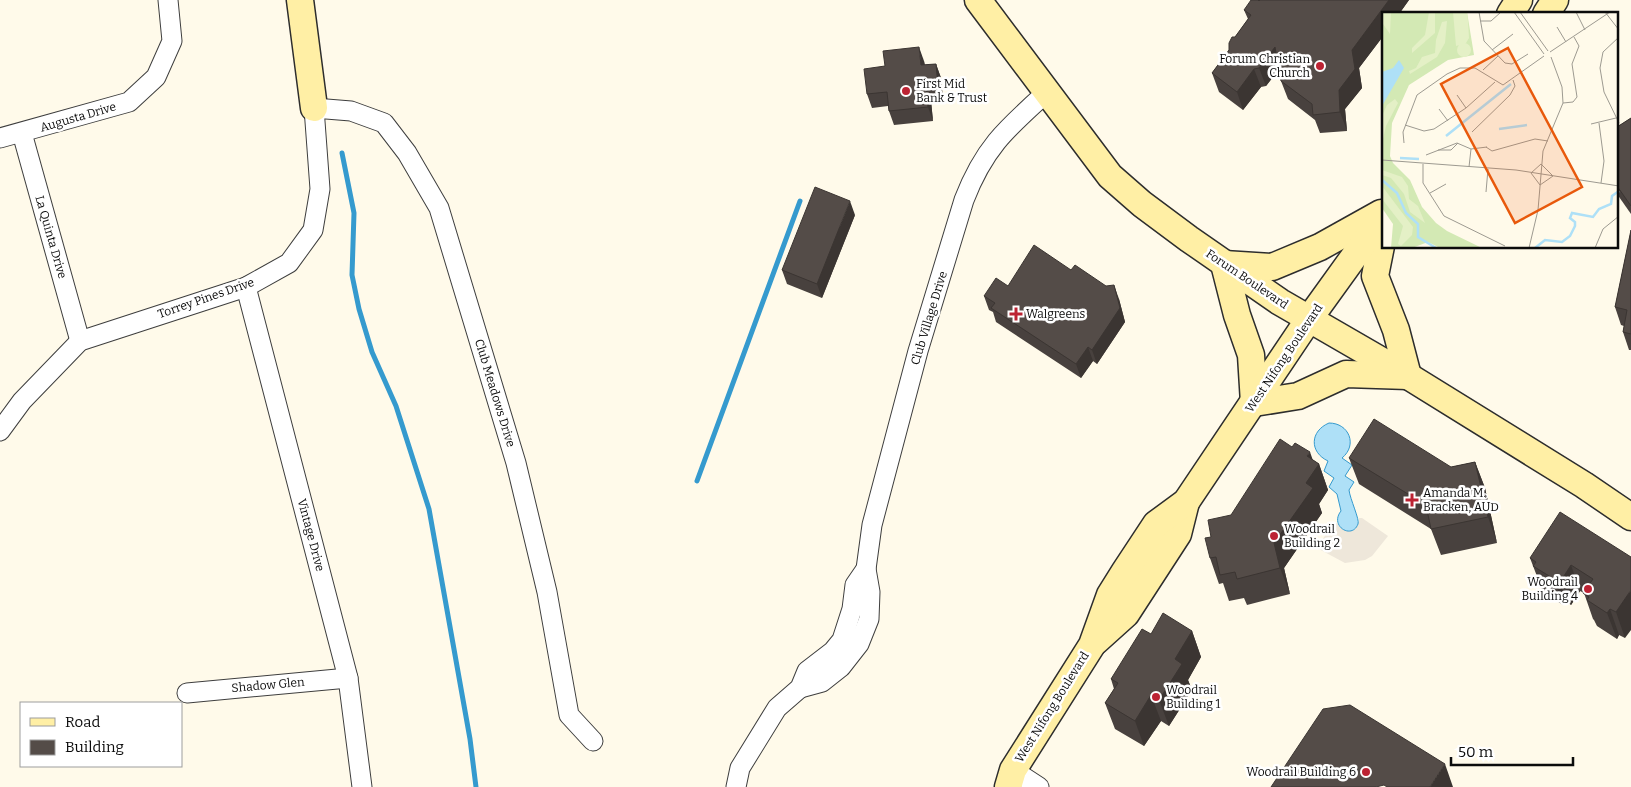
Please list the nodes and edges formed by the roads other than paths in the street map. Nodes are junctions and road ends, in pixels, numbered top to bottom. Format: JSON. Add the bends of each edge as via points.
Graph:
{"nodes":[{"id":1,"x":168,"y":0,"type":"edge"},
{"id":2,"x":300,"y":0,"type":"edge"},
{"id":3,"x":978,"y":0,"type":"edge"},
{"id":4,"x":1519,"y":0,"type":"edge"},
{"id":5,"x":1556,"y":0,"type":"edge"},
{"id":6,"x":1511,"y":12,"type":"edge"},
{"id":7,"x":1547,"y":12,"type":"edge"},
{"id":8,"x":1046,"y":93,"type":"junction"},
{"id":9,"x":314,"y":108,"type":"junction"},
{"id":10,"x":22,"y":133,"type":"junction"},
{"id":11,"x":0,"y":138,"type":"edge"},
{"id":12,"x":1382,"y":213,"type":"edge"},
{"id":13,"x":1382,"y":219,"type":"edge"},
{"id":14,"x":1382,"y":241,"type":"edge"},
{"id":15,"x":1224,"y":264,"type":"junction"},
{"id":16,"x":246,"y":287,"type":"junction"},
{"id":17,"x":1309,"y":319,"type":"junction"},
{"id":18,"x":80,"y":341,"type":"junction"},
{"id":19,"x":1408,"y":376,"type":"junction"},
{"id":20,"x":1254,"y":403,"type":"junction"},
{"id":21,"x":0,"y":431,"type":"edge"},
{"id":22,"x":1631,"y":517,"type":"edge"},
{"id":23,"x":348,"y":678,"type":"junction"},
{"id":24,"x":187,"y":693,"type":"dead end"},
{"id":25,"x":593,"y":741,"type":"dead end"},
{"id":26,"x":1011,"y":779,"type":"edge"},
{"id":27,"x":362,"y":787,"type":"edge"},
{"id":28,"x":736,"y":787,"type":"edge"},
{"id":29,"x":992,"y":787,"type":"edge"},
{"id":30,"x":1039,"y":787,"type":"edge"}],
"edges":[{"from":1,"to":10,"type":"street","name":"Augusta Drive","via":[[172,41],[156,77],[129,102]]},
{"from":2,"to":9,"type":"main road"},
{"from":3,"to":8,"type":"main road","name":"Forum Boulevard"},
{"from":4,"to":6,"type":"main road"},
{"from":5,"to":7,"type":"main road"},
{"from":8,"to":15,"type":"main road","name":"Forum Boulevard","via":[[1110,176],[1142,204]]},
{"from":8,"to":28,"type":"street","name":"Club Village Drive","via":[[991,146],[973,176],[964,200],[878,499],[866,569],[870,592],[868,619],[859,644],[822,682],[800,688],[777,708],[740,768]]},
{"from":9,"to":16,"type":"street","name":"Torrey Pines Drive","via":[[320,189],[312,230],[289,263]]},
{"from":9,"to":25,"type":"street","name":"Club Meadows Drive","via":[[351,111],[384,124],[407,153],[439,208],[516,463],[547,592],[569,715]]},
{"from":10,"to":11,"type":"street","name":"Augusta Drive"},
{"from":10,"to":18,"type":"street","name":"La Quinta Drive"},
{"from":12,"to":15,"type":"main road","via":[[1320,247],[1272,267]]},
{"from":13,"to":17,"type":"main road","name":"West Nifong Boulevard"},
{"from":14,"to":19,"type":"main road","via":[[1375,276],[1396,330]]},
{"from":15,"to":17,"type":"main road","name":"Forum Boulevard"},
{"from":15,"to":20,"type":"main road","via":[[1251,355]]},
{"from":16,"to":18,"type":"street","name":"Torrey Pines Drive"},
{"from":16,"to":23,"type":"street","name":"Vintage Drive"},
{"from":17,"to":19,"type":"main road","name":"Forum Boulevard"},
{"from":17,"to":20,"type":"main road","name":"West Nifong Boulevard"},
{"from":18,"to":21,"type":"street","name":"Torrey Pines Drive","via":[[22,401]]},
{"from":19,"to":20,"type":"main road","via":[[1346,374],[1298,396]]},
{"from":19,"to":22,"type":"main road","name":"Forum Boulevard"},
{"from":20,"to":26,"type":"main road","name":"West Nifong Boulevard","via":[[1186,502],[1156,524],[1125,571],[1110,595],[1092,645]]},
{"from":23,"to":24,"type":"street","name":"Shadow Glen"},
{"from":23,"to":27,"type":"street","name":"Vintage Drive"},
{"from":26,"to":29,"type":"main road","name":"West Nifong Boulevard"},
{"from":26,"to":30,"type":"street"}]}
